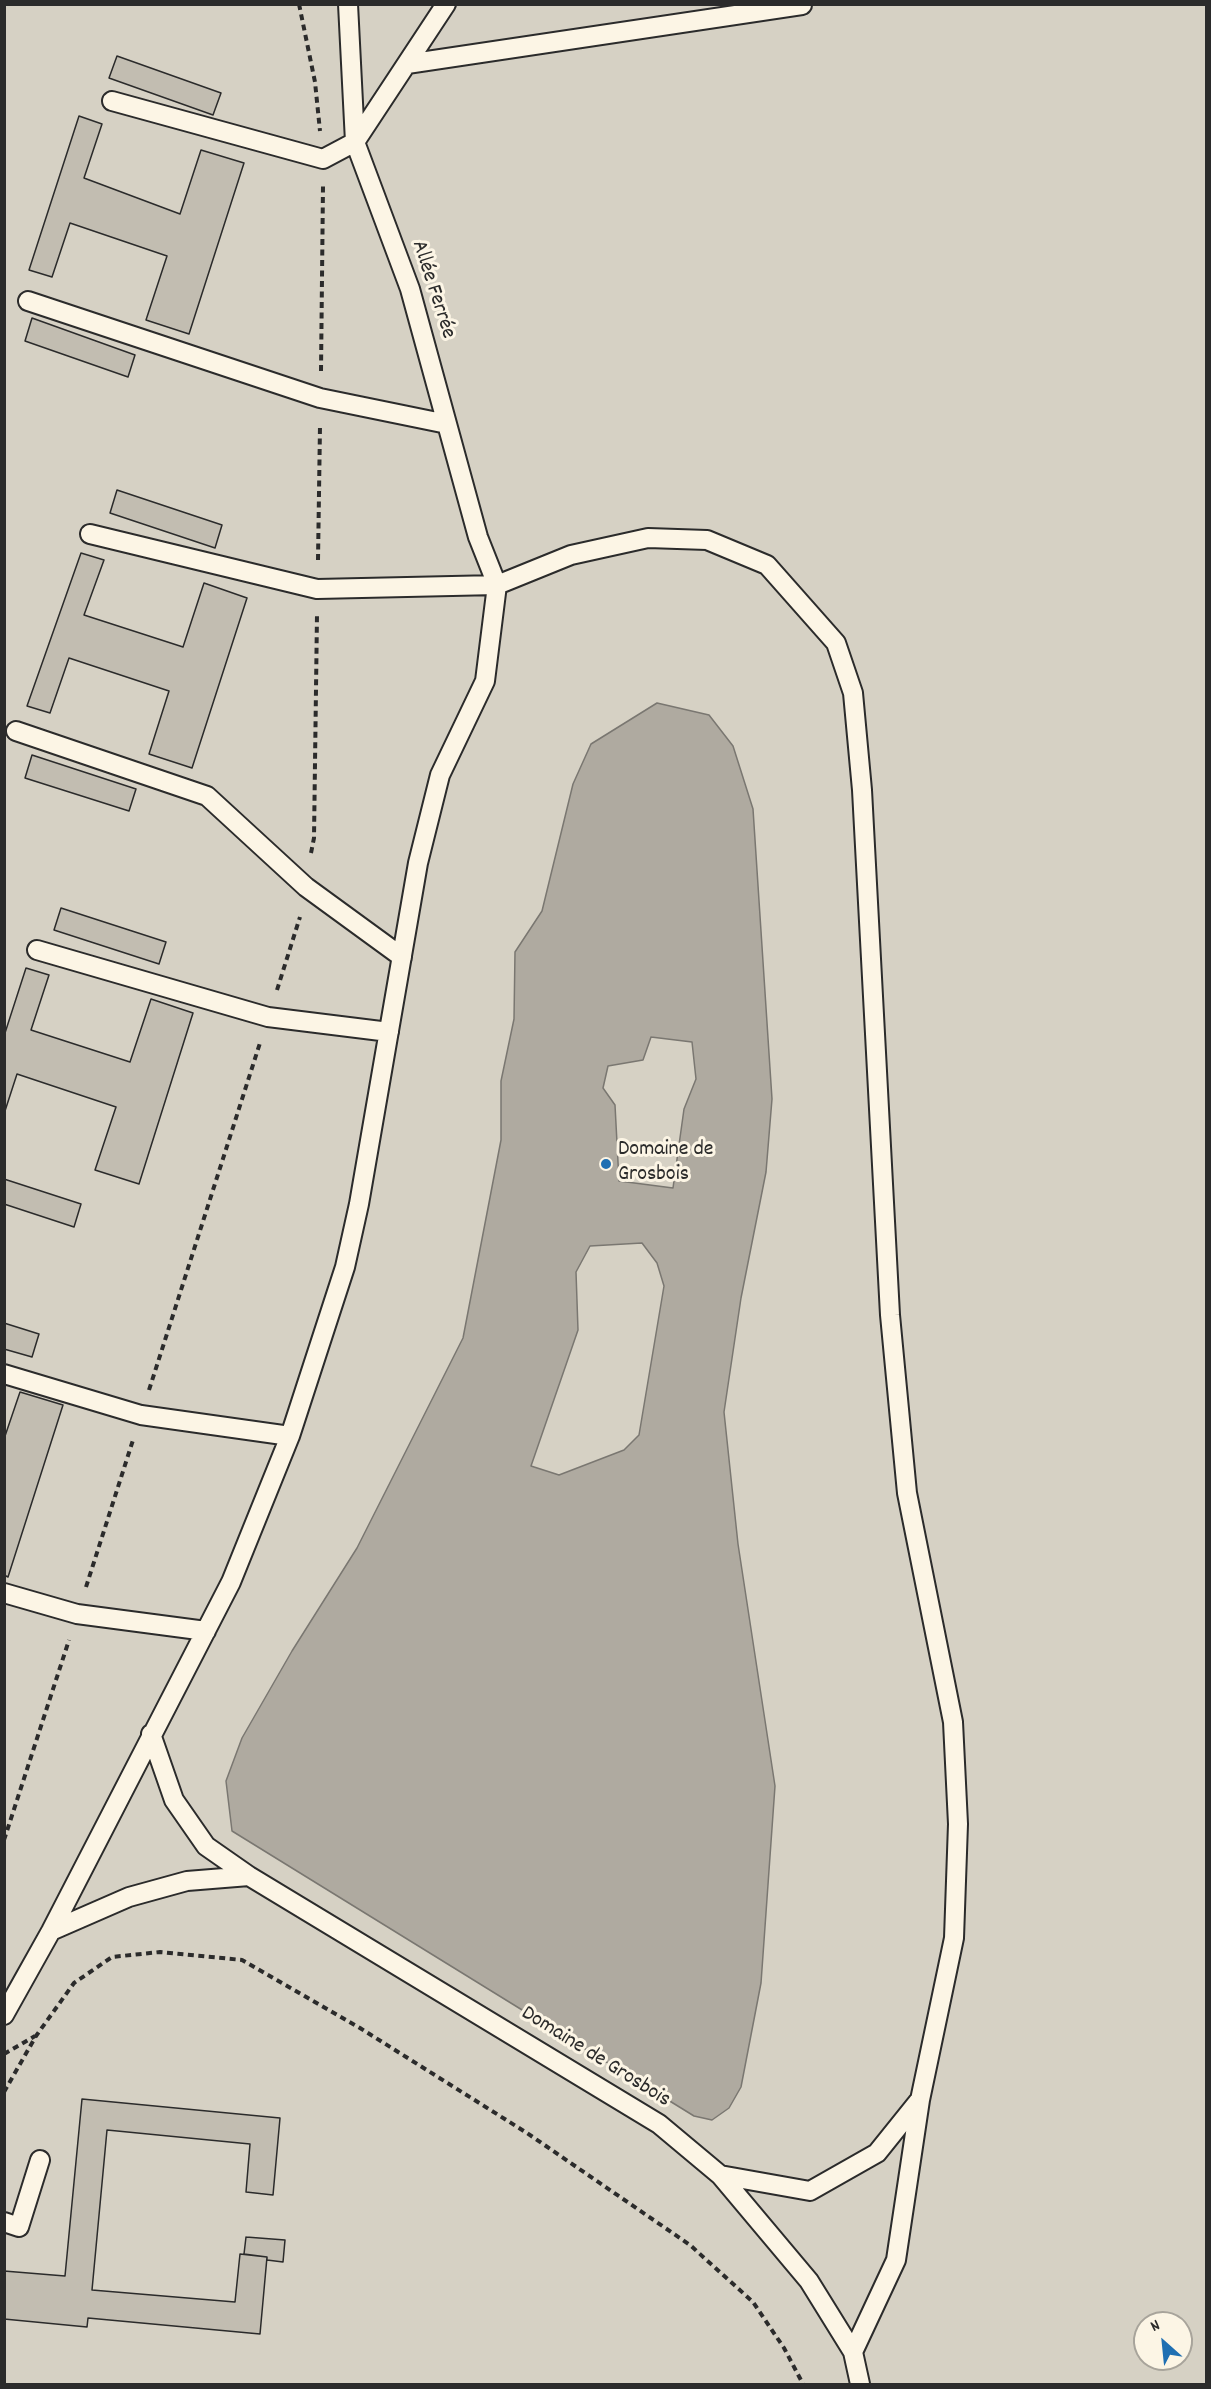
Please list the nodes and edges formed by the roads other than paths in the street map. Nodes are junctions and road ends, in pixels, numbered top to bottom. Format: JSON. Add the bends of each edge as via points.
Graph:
{"nodes":[{"id":1,"x":348,"y":4,"type":"edge"},
{"id":2,"x":446,"y":4,"type":"edge"},
{"id":3,"x":802,"y":5,"type":"edge"},
{"id":4,"x":407,"y":64,"type":"junction"},
{"id":5,"x":112,"y":101,"type":"dead end"},
{"id":6,"x":355,"y":142,"type":"junction"},
{"id":7,"x":28,"y":301,"type":"dead end"},
{"id":8,"x":447,"y":424,"type":"junction"},
{"id":9,"x":90,"y":534,"type":"dead end"},
{"id":10,"x":497,"y":585,"type":"junction"},
{"id":11,"x":16,"y":730,"type":"dead end"},
{"id":12,"x":37,"y":950,"type":"dead end"},
{"id":13,"x":402,"y":957,"type":"junction"},
{"id":14,"x":389,"y":1032,"type":"junction"},
{"id":15,"x":4,"y":1374,"type":"edge"},
{"id":16,"x":290,"y":1436,"type":"junction"},
{"id":17,"x":4,"y":1593,"type":"edge"},
{"id":18,"x":206,"y":1631,"type":"junction"},
{"id":19,"x":152,"y":1734,"type":"junction"},
{"id":20,"x":249,"y":1876,"type":"junction"},
{"id":21,"x":51,"y":1931,"type":"junction"},
{"id":22,"x":4,"y":2015,"type":"edge"},
{"id":23,"x":920,"y":2100,"type":"junction"},
{"id":24,"x":40,"y":2160,"type":"dead end"},
{"id":25,"x":720,"y":2175,"type":"junction"},
{"id":26,"x":4,"y":2222,"type":"edge"},
{"id":27,"x":853,"y":2352,"type":"junction"},
{"id":28,"x":860,"y":2385,"type":"edge"}],
"edges":[{"from":1,"to":6,"type":"lane","name":"Allée Ferrée"},
{"from":2,"to":4,"type":"lane"},
{"from":3,"to":4,"type":"lane"},
{"from":4,"to":6,"type":"lane"},
{"from":5,"to":6,"type":"lane","via":[[323,159]]},
{"from":6,"to":8,"type":"lane","name":"Allée Ferrée","via":[[410,289]]},
{"from":7,"to":8,"type":"lane","via":[[320,398]]},
{"from":8,"to":10,"type":"lane","name":"Allée Ferrée","via":[[478,537]]},
{"from":9,"to":10,"type":"lane","via":[[317,589]]},
{"from":10,"to":13,"type":"lane","via":[[485,681],[440,775],[418,863]]},
{"from":10,"to":23,"type":"lane","via":[[571,555],[648,538],[707,540],[767,565],[790,589],[836,644],[853,693],[898,1408],[907,1493],[953,1722],[958,1813],[954,1938]]},
{"from":11,"to":13,"type":"lane","via":[[207,796],[306,887]]},
{"from":12,"to":14,"type":"lane","via":[[268,1017]]},
{"from":13,"to":14,"type":"lane"},
{"from":14,"to":16,"type":"lane","via":[[345,1267]]},
{"from":15,"to":16,"type":"lane","via":[[141,1415]]},
{"from":16,"to":18,"type":"lane","via":[[231,1582]]},
{"from":17,"to":18,"type":"lane","via":[[77,1614]]},
{"from":18,"to":19,"type":"lane"},
{"from":19,"to":20,"type":"lane","name":"Domaine de Grosbois","via":[[174,1800],[206,1846]]},
{"from":19,"to":21,"type":"lane"},
{"from":20,"to":21,"type":"lane","via":[[186,1881],[129,1897]]},
{"from":20,"to":25,"type":"lane","name":"Domaine de Grosbois","via":[[659,2124]]},
{"from":21,"to":22,"type":"lane"},
{"from":23,"to":25,"type":"lane","via":[[877,2153],[810,2191]]},
{"from":23,"to":27,"type":"lane","via":[[896,2260]]},
{"from":24,"to":26,"type":"lane","via":[[19,2227]]},
{"from":25,"to":27,"type":"lane","name":"Domaine de Grosbois","via":[[809,2281]]},
{"from":27,"to":28,"type":"lane","name":"Domaine de Grosbois"}]}
